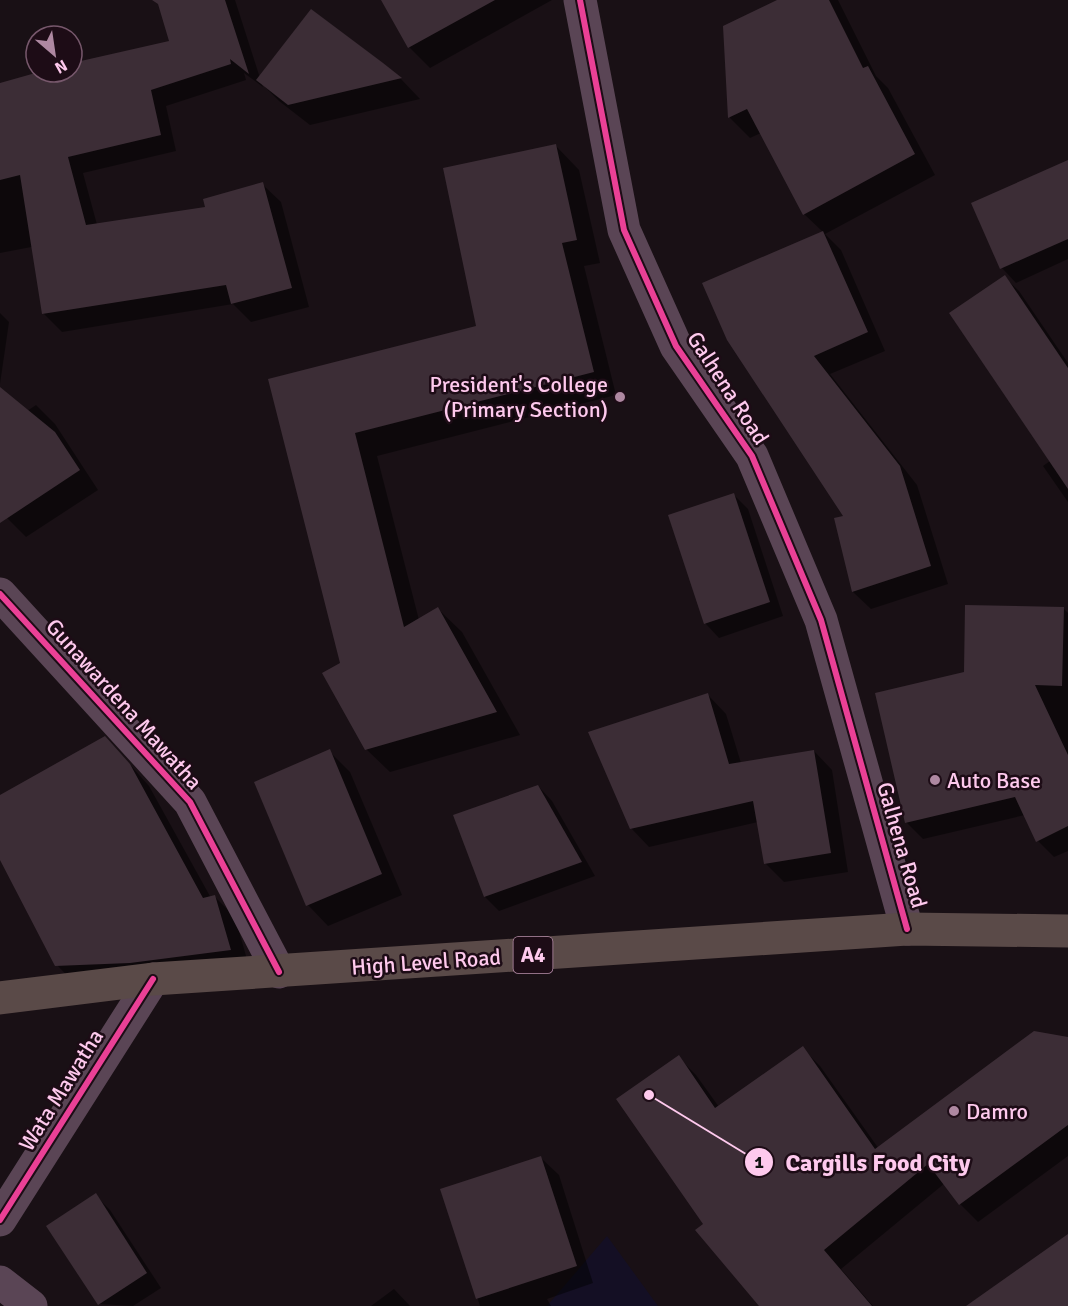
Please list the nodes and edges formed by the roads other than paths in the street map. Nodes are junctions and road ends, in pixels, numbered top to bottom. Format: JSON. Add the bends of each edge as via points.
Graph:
{"nodes":[{"id":1,"x":580,"y":0,"type":"edge"},
{"id":2,"x":0,"y":594,"type":"edge"},
{"id":3,"x":908,"y":929,"type":"junction"},
{"id":4,"x":1068,"y":931,"type":"edge"},
{"id":5,"x":279,"y":972,"type":"junction"},
{"id":6,"x":153,"y":980,"type":"junction"},
{"id":7,"x":0,"y":998,"type":"edge"},
{"id":8,"x":0,"y":1220,"type":"edge"},
{"id":9,"x":0,"y":1282,"type":"edge"},
{"id":10,"x":31,"y":1306,"type":"edge"}],
"edges":[{"from":1,"to":3,"type":"street","name":"Galhena Road","via":[[624,230],[676,346],[752,456],[821,620]]},
{"from":2,"to":5,"type":"street","name":"Gunawardena Mawatha","via":[[190,802]]},
{"from":3,"to":4,"type":"highway","name":"High Level Road","number":"A4"},
{"from":3,"to":5,"type":"highway","name":"High Level Road","number":"A4"},
{"from":5,"to":6,"type":"highway","name":"High Level Road","number":"A4"},
{"from":6,"to":7,"type":"highway","name":"High Level Road","number":"A4"},
{"from":6,"to":8,"type":"street","name":"Wata Mawatha"},
{"from":9,"to":10,"type":"street"}]}
